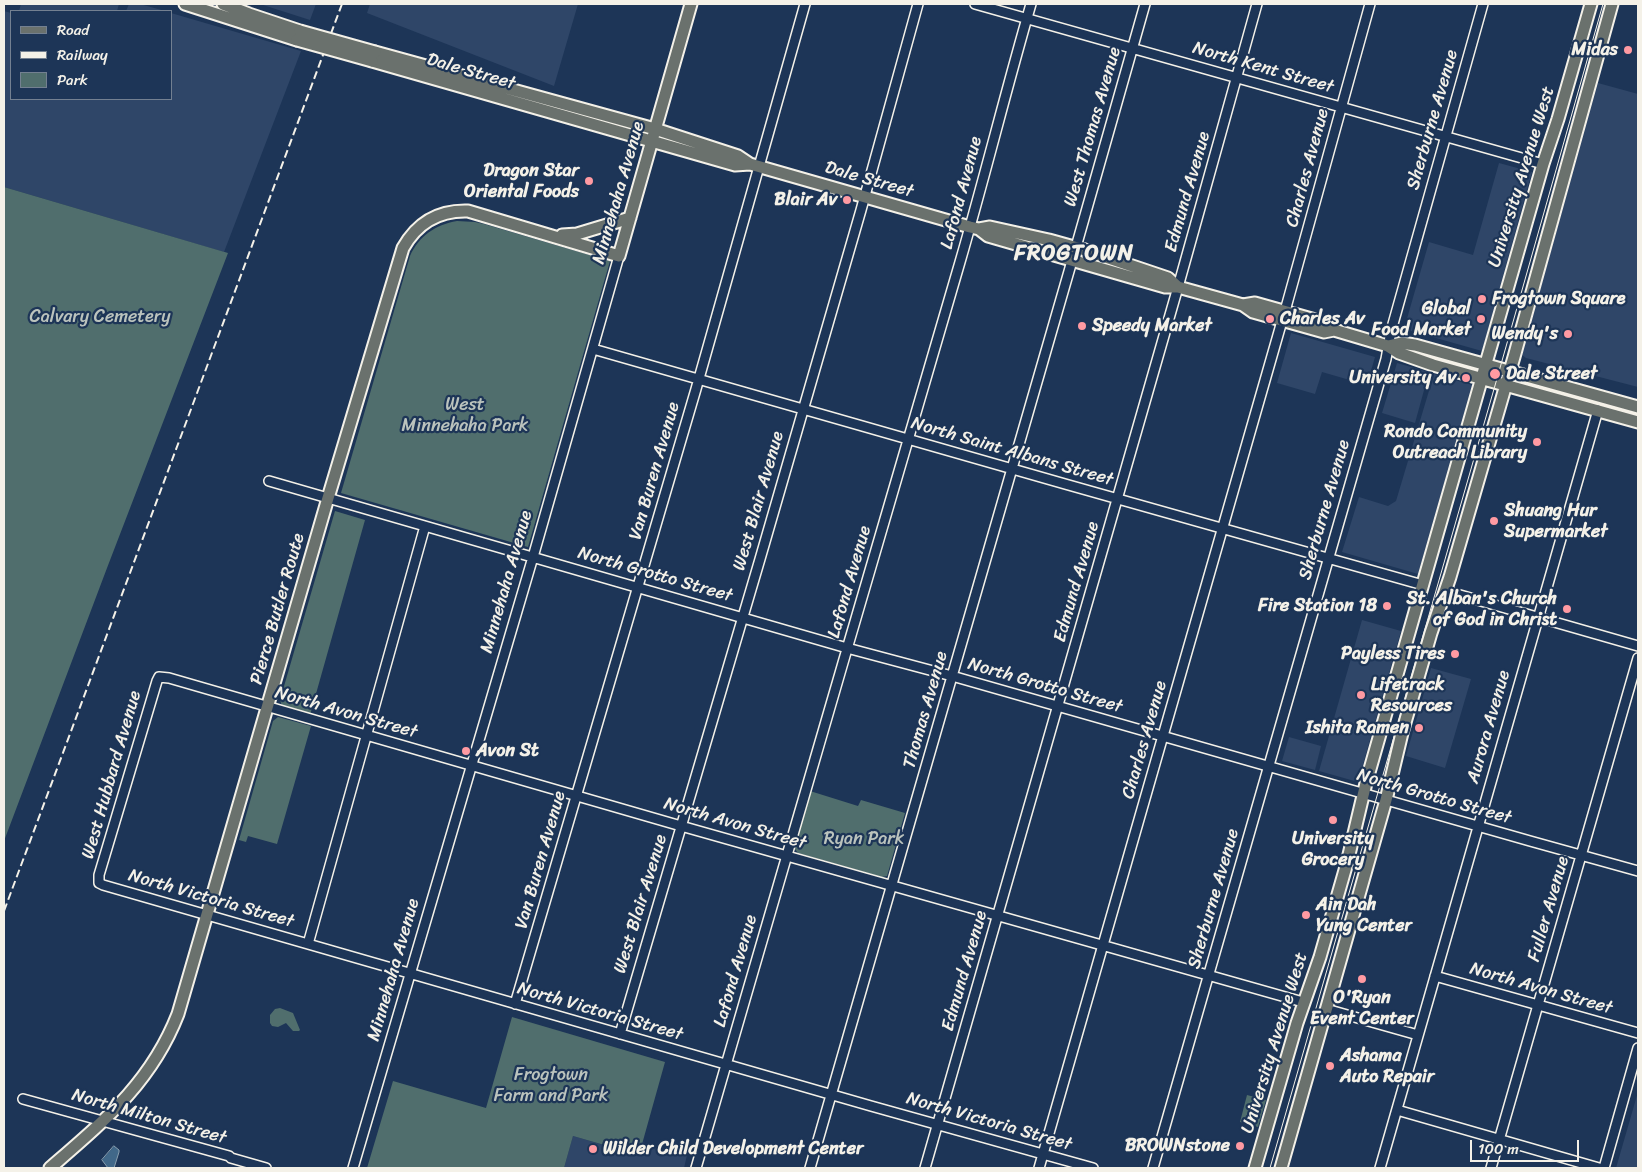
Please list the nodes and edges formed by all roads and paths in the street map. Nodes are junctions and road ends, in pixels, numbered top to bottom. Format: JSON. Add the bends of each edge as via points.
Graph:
{"nodes":[{"id":1,"x":185,"y":4,"type":"edge"},
{"id":2,"x":223,"y":4,"type":"edge"},
{"id":3,"x":691,"y":4,"type":"edge"},
{"id":4,"x":805,"y":4,"type":"edge"},
{"id":5,"x":918,"y":4,"type":"edge"},
{"id":6,"x":975,"y":4,"type":"edge"},
{"id":7,"x":1031,"y":4,"type":"edge"},
{"id":8,"x":1145,"y":4,"type":"edge"},
{"id":9,"x":1257,"y":4,"type":"edge"},
{"id":10,"x":1370,"y":4,"type":"edge"},
{"id":11,"x":1483,"y":4,"type":"edge"},
{"id":12,"x":1591,"y":4,"type":"edge"},
{"id":13,"x":1612,"y":4,"type":"edge"},
{"id":14,"x":1026,"y":18,"type":"junction"},
{"id":15,"x":299,"y":35,"type":"junction"},
{"id":16,"x":1132,"y":48,"type":"junction"},
{"id":17,"x":374,"y":57,"type":"junction"},
{"id":18,"x":1236,"y":78,"type":"junction"},
{"id":19,"x":1341,"y":107,"type":"junction"},
{"id":20,"x":655,"y":129,"type":"junction"},
{"id":21,"x":1446,"y":137,"type":"junction"},
{"id":22,"x":651,"y":141,"type":"junction"},
{"id":23,"x":1543,"y":164,"type":"junction"},
{"id":24,"x":755,"y":165,"type":"junction"},
{"id":25,"x":864,"y":197,"type":"junction"},
{"id":26,"x":630,"y":218,"type":"junction"},
{"id":27,"x":974,"y":228,"type":"junction"},
{"id":28,"x":554,"y":235,"type":"junction"},
{"id":29,"x":1076,"y":247,"type":"junction"},
{"id":30,"x":619,"y":256,"type":"junction"},
{"id":31,"x":1072,"y":260,"type":"junction"},
{"id":32,"x":1178,"y":286,"type":"junction"},
{"id":33,"x":1284,"y":316,"type":"junction"},
{"id":34,"x":1388,"y":346,"type":"junction"},
{"id":35,"x":593,"y":349,"type":"junction"},
{"id":36,"x":1486,"y":364,"type":"junction"},
{"id":37,"x":1510,"y":371,"type":"junction"},
{"id":38,"x":1482,"y":378,"type":"junction"},
{"id":39,"x":698,"y":380,"type":"junction"},
{"id":40,"x":1506,"y":385,"type":"junction"},
{"id":41,"x":1638,"y":407,"type":"edge"},
{"id":42,"x":802,"y":410,"type":"junction"},
{"id":43,"x":1598,"y":410,"type":"junction"},
{"id":44,"x":1638,"y":422,"type":"edge"},
{"id":45,"x":908,"y":440,"type":"junction"},
{"id":46,"x":1012,"y":469,"type":"junction"},
{"id":47,"x":269,"y":481,"type":"dead end"},
{"id":48,"x":328,"y":498,"type":"junction"},
{"id":49,"x":1118,"y":499,"type":"junction"},
{"id":50,"x":425,"y":526,"type":"junction"},
{"id":51,"x":1223,"y":529,"type":"junction"},
{"id":52,"x":533,"y":557,"type":"junction"},
{"id":53,"x":1328,"y":558,"type":"junction"},
{"id":54,"x":1423,"y":585,"type":"junction"},
{"id":55,"x":638,"y":588,"type":"junction"},
{"id":56,"x":1446,"y":591,"type":"junction"},
{"id":57,"x":743,"y":617,"type":"junction"},
{"id":58,"x":1538,"y":618,"type":"junction"},
{"id":59,"x":1638,"y":646,"type":"edge"},
{"id":60,"x":847,"y":648,"type":"junction"},
{"id":61,"x":1638,"y":658,"type":"edge"},
{"id":62,"x":952,"y":676,"type":"junction"},
{"id":63,"x":159,"y":677,"type":"joint"},
{"id":64,"x":268,"y":706,"type":"junction"},
{"id":65,"x":1058,"y":707,"type":"junction"},
{"id":66,"x":366,"y":736,"type":"junction"},
{"id":67,"x":1163,"y":737,"type":"junction"},
{"id":68,"x":471,"y":766,"type":"junction"},
{"id":69,"x":1268,"y":767,"type":"junction"},
{"id":70,"x":1363,"y":794,"type":"junction"},
{"id":71,"x":576,"y":796,"type":"junction"},
{"id":72,"x":1386,"y":800,"type":"junction"},
{"id":73,"x":682,"y":826,"type":"junction"},
{"id":74,"x":1477,"y":826,"type":"junction"},
{"id":75,"x":787,"y":856,"type":"junction"},
{"id":76,"x":1582,"y":856,"type":"junction"},
{"id":77,"x":1638,"y":871,"type":"edge"},
{"id":78,"x":99,"y":883,"type":"joint"},
{"id":79,"x":892,"y":886,"type":"junction"},
{"id":80,"x":998,"y":915,"type":"junction"},
{"id":81,"x":207,"y":916,"type":"junction"},
{"id":82,"x":308,"y":944,"type":"junction"},
{"id":83,"x":1103,"y":946,"type":"junction"},
{"id":84,"x":411,"y":974,"type":"junction"},
{"id":85,"x":1209,"y":976,"type":"junction"},
{"id":86,"x":1435,"y":976,"type":"junction"},
{"id":87,"x":1303,"y":1002,"type":"junction"},
{"id":88,"x":515,"y":1004,"type":"junction"},
{"id":89,"x":1538,"y":1004,"type":"junction"},
{"id":90,"x":1326,"y":1009,"type":"junction"},
{"id":91,"x":1638,"y":1033,"type":"edge"},
{"id":92,"x":620,"y":1034,"type":"junction"},
{"id":93,"x":1418,"y":1034,"type":"junction"},
{"id":94,"x":1638,"y":1048,"type":"edge"},
{"id":95,"x":725,"y":1064,"type":"junction"},
{"id":96,"x":831,"y":1095,"type":"junction"},
{"id":97,"x":23,"y":1099,"type":"dead end"},
{"id":98,"x":1396,"y":1110,"type":"junction"},
{"id":99,"x":104,"y":1120,"type":"junction"},
{"id":100,"x":938,"y":1125,"type":"junction"},
{"id":101,"x":1500,"y":1139,"type":"junction"},
{"id":102,"x":1043,"y":1154,"type":"junction"},
{"id":103,"x":50,"y":1168,"type":"edge"},
{"id":104,"x":266,"y":1168,"type":"edge"},
{"id":105,"x":353,"y":1168,"type":"edge"},
{"id":106,"x":696,"y":1168,"type":"edge"},
{"id":107,"x":810,"y":1168,"type":"edge"},
{"id":108,"x":925,"y":1168,"type":"edge"},
{"id":109,"x":1039,"y":1168,"type":"edge"},
{"id":110,"x":1093,"y":1168,"type":"edge"},
{"id":111,"x":1153,"y":1168,"type":"edge"},
{"id":112,"x":1256,"y":1168,"type":"edge"},
{"id":113,"x":1281,"y":1168,"type":"edge"},
{"id":114,"x":1380,"y":1168,"type":"edge"},
{"id":115,"x":1491,"y":1168,"type":"edge"},
{"id":116,"x":1599,"y":1168,"type":"edge"},
{"id":117,"x":1604,"y":1168,"type":"edge"}],
"edges":[{"from":1,"to":15,"type":"main road","name":"Dale Street"},
{"from":2,"to":15,"type":"main road","name":"Dale Street"},
{"from":3,"to":20,"type":"main road","name":"Minnehaha Avenue"},
{"from":4,"to":24,"type":"street","name":"Van Buren Avenue"},
{"from":5,"to":25,"type":"street","name":"West Blair Avenue"},
{"from":6,"to":14,"type":"street","name":"North Kent Street"},
{"from":7,"to":14,"type":"street","name":"Lafond Avenue"},
{"from":8,"to":16,"type":"street","name":"West Thomas Avenue"},
{"from":9,"to":18,"type":"street","name":"Edmund Avenue"},
{"from":10,"to":19,"type":"street","name":"Charles Avenue"},
{"from":11,"to":21,"type":"street","name":"Sherburne Avenue"},
{"from":12,"to":23,"type":"main road","name":"University Avenue West"},
{"from":13,"to":37,"type":"main road"},
{"from":14,"to":16,"type":"street","name":"North Kent Street"},
{"from":14,"to":27,"type":"street","name":"Lafond Avenue"},
{"from":15,"to":17,"type":"main road","name":"Dale Street","bridge":true},
{"from":16,"to":18,"type":"street","name":"North Kent Street"},
{"from":16,"to":29,"type":"street","name":"West Thomas Avenue"},
{"from":17,"to":20,"type":"main road","name":"Dale Street"},
{"from":17,"to":22,"type":"main road","name":"Dale Street"},
{"from":18,"to":19,"type":"street","name":"North Kent Street"},
{"from":18,"to":32,"type":"street","name":"Edmund Avenue"},
{"from":19,"to":21,"type":"street","name":"North Kent Street"},
{"from":19,"to":33,"type":"street","name":"Charles Avenue"},
{"from":20,"to":22,"type":"main road","name":"Minnehaha Avenue"},
{"from":20,"to":24,"type":"main road","name":"Dale Street","via":[[738,156]]},
{"from":21,"to":23,"type":"street","name":"North Kent Street"},
{"from":21,"to":34,"type":"street","name":"Sherburne Avenue"},
{"from":22,"to":24,"type":"main road","name":"Dale Street","via":[[735,165]]},
{"from":22,"to":26,"type":"main road","name":"Minnehaha Avenue"},
{"from":23,"to":36,"type":"main road","name":"University Avenue West"},
{"from":24,"to":25,"type":"main road","name":"Dale Street"},
{"from":24,"to":39,"type":"street","name":"Van Buren Avenue"},
{"from":25,"to":27,"type":"main road","name":"Dale Street"},
{"from":25,"to":42,"type":"street","name":"West Blair Avenue"},
{"from":26,"to":28,"type":"main road","via":[[577,234]]},
{"from":26,"to":30,"type":"main road","name":"Minnehaha Avenue"},
{"from":27,"to":29,"type":"main road","name":"Dale Street","via":[[990,227]]},
{"from":27,"to":31,"type":"main road","name":"Dale Street","via":[[988,236]]},
{"from":27,"to":45,"type":"street","name":"Lafond Avenue"},
{"from":28,"to":30,"type":"main road","name":"Pierce Butler Route"},
{"from":28,"to":48,"type":"main road","name":"Pierce Butler Route","via":[[457,211],[427,220],[413,232],[400,256]]},
{"from":29,"to":31,"type":"street","name":"West Thomas Avenue"},
{"from":29,"to":32,"type":"main road","name":"Dale Street","via":[[1168,278]]},
{"from":30,"to":35,"type":"street","name":"Minnehaha Avenue"},
{"from":31,"to":32,"type":"main road","name":"Dale Street","via":[[1165,287]]},
{"from":31,"to":46,"type":"street","name":"Thomas Avenue"},
{"from":32,"to":33,"type":"main road","name":"Dale Street","via":[[1243,305],[1253,312]]},
{"from":32,"to":49,"type":"street","name":"Edmund Avenue"},
{"from":33,"to":34,"type":"main road","name":"Dale Street","via":[[1326,322],[1334,330]]},
{"from":33,"to":51,"type":"street","name":"Charles Avenue"},
{"from":34,"to":36,"type":"main road","name":"Dale Street","via":[[1402,343]]},
{"from":34,"to":38,"type":"main road","name":"Dale Street","via":[[1399,353]]},
{"from":34,"to":53,"type":"street","name":"Sherburne Avenue"},
{"from":35,"to":39,"type":"street","name":"North Saint Albans Street"},
{"from":35,"to":52,"type":"street","name":"Minnehaha Avenue"},
{"from":36,"to":37,"type":"main road","name":"Dale Street"},
{"from":36,"to":38,"type":"main road","name":"University Avenue West"},
{"from":37,"to":40,"type":"main road"},
{"from":37,"to":41,"type":"main road","name":"Dale Street"},
{"from":38,"to":40,"type":"main road","name":"Dale Street"},
{"from":38,"to":54,"type":"main road","name":"University Avenue West"},
{"from":39,"to":42,"type":"street","name":"North Saint Albans Street"},
{"from":39,"to":55,"type":"street","name":"Van Buren Avenue"},
{"from":40,"to":43,"type":"main road","name":"Dale Street"},
{"from":40,"to":56,"type":"main road"},
{"from":42,"to":45,"type":"street","name":"North Saint Albans Street"},
{"from":42,"to":57,"type":"street","name":"West Blair Avenue"},
{"from":43,"to":44,"type":"main road","name":"Dale Street"},
{"from":43,"to":58,"type":"street","name":"Aurora Avenue"},
{"from":45,"to":46,"type":"street","name":"North Saint Albans Street"},
{"from":45,"to":60,"type":"street","name":"Lafond Avenue"},
{"from":46,"to":49,"type":"street","name":"North Saint Albans Street"},
{"from":46,"to":62,"type":"street","name":"Thomas Avenue"},
{"from":47,"to":48,"type":"street","name":"North Grotto Street"},
{"from":48,"to":50,"type":"street","name":"North Grotto Street"},
{"from":48,"to":64,"type":"main road","name":"Pierce Butler Route"},
{"from":49,"to":51,"type":"street","name":"North Saint Albans Street"},
{"from":49,"to":65,"type":"street","name":"Edmund Avenue"},
{"from":50,"to":52,"type":"street","name":"North Grotto Street"},
{"from":50,"to":66,"type":"street"},
{"from":51,"to":53,"type":"street","name":"North Saint Albans Street"},
{"from":51,"to":67,"type":"street","name":"Charles Avenue"},
{"from":52,"to":55,"type":"street","name":"North Grotto Street"},
{"from":52,"to":68,"type":"street","name":"Minnehaha Avenue"},
{"from":53,"to":54,"type":"street","name":"North Saint Albans Street"},
{"from":53,"to":69,"type":"street","name":"Sherburne Avenue"},
{"from":54,"to":70,"type":"main road","name":"University Avenue West"},
{"from":55,"to":57,"type":"street","name":"North Grotto Street"},
{"from":55,"to":71,"type":"street","name":"Van Buren Avenue"},
{"from":56,"to":58,"type":"street"},
{"from":56,"to":72,"type":"main road","via":[[1404,724]]},
{"from":57,"to":60,"type":"street","name":"North Grotto Street"},
{"from":57,"to":73,"type":"street","name":"West Blair Avenue"},
{"from":58,"to":59,"type":"street"},
{"from":58,"to":74,"type":"street","name":"Aurora Avenue"},
{"from":60,"to":62,"type":"street","name":"North Grotto Street"},
{"from":60,"to":75,"type":"street","name":"Lafond Avenue"},
{"from":61,"to":76,"type":"street","name":"Fuller Avenue"},
{"from":62,"to":65,"type":"street","name":"North Grotto Street"},
{"from":62,"to":79,"type":"street","name":"Thomas Avenue"},
{"from":63,"to":64,"type":"street","name":"North Avon Street"},
{"from":63,"to":78,"type":"street","name":"West Hubbard Avenue"},
{"from":64,"to":66,"type":"street","name":"North Avon Street"},
{"from":64,"to":81,"type":"main road","name":"Pierce Butler Route"},
{"from":65,"to":67,"type":"street","name":"North Grotto Street"},
{"from":65,"to":80,"type":"street","name":"Edmund Avenue"},
{"from":66,"to":68,"type":"street","name":"North Avon Street"},
{"from":66,"to":82,"type":"street"},
{"from":67,"to":69,"type":"street","name":"North Grotto Street"},
{"from":67,"to":83,"type":"street","name":"Charles Avenue"},
{"from":68,"to":71,"type":"street","name":"North Avon Street"},
{"from":68,"to":84,"type":"street","name":"Minnehaha Avenue"},
{"from":69,"to":70,"type":"street","name":"North Grotto Street"},
{"from":69,"to":85,"type":"street","name":"Sherburne Avenue"},
{"from":70,"to":72,"type":"street","name":"North Grotto Street"},
{"from":70,"to":87,"type":"main road","name":"University Avenue West","via":[[1320,957]]},
{"from":71,"to":73,"type":"street","name":"North Avon Street"},
{"from":71,"to":88,"type":"street","name":"Van Buren Avenue"},
{"from":72,"to":74,"type":"street","name":"North Grotto Street"},
{"from":72,"to":90,"type":"main road"},
{"from":73,"to":75,"type":"street","name":"North Avon Street"},
{"from":73,"to":92,"type":"street","name":"West Blair Avenue"},
{"from":74,"to":76,"type":"street","name":"North Grotto Street"},
{"from":74,"to":86,"type":"street","name":"Aurora Avenue"},
{"from":75,"to":79,"type":"street","name":"North Avon Street"},
{"from":75,"to":95,"type":"street","name":"Lafond Avenue"},
{"from":76,"to":77,"type":"street","name":"North Grotto Street"},
{"from":76,"to":89,"type":"street","name":"Fuller Avenue"},
{"from":78,"to":81,"type":"street","name":"North Victoria Street"},
{"from":79,"to":80,"type":"street","name":"North Avon Street"},
{"from":79,"to":96,"type":"street","name":"Thomas Avenue"},
{"from":80,"to":83,"type":"street","name":"North Avon Street"},
{"from":80,"to":100,"type":"street","name":"Edmund Avenue"},
{"from":81,"to":82,"type":"street","name":"North Victoria Street"},
{"from":81,"to":99,"type":"main road","name":"Pierce Butler Route","via":[[178,1014],[166,1043],[138,1084]]},
{"from":82,"to":84,"type":"street","name":"North Victoria Street"},
{"from":83,"to":85,"type":"street","name":"North Avon Street"},
{"from":83,"to":102,"type":"street","name":"Charles Avenue"},
{"from":84,"to":88,"type":"street","name":"North Victoria Street"},
{"from":84,"to":105,"type":"street","name":"Minnehaha Avenue"},
{"from":85,"to":87,"type":"street","name":"North Avon Street"},
{"from":85,"to":111,"type":"street","name":"Sherburne Avenue"},
{"from":86,"to":89,"type":"street","name":"North Avon Street"},
{"from":86,"to":93,"type":"street","name":"Aurora Avenue"},
{"from":87,"to":112,"type":"main road","name":"University Avenue West"},
{"from":88,"to":92,"type":"street","name":"North Victoria Street"},
{"from":89,"to":91,"type":"street","name":"North Avon Street"},
{"from":89,"to":101,"type":"street","name":"Fuller Avenue"},
{"from":90,"to":93,"type":"street"},
{"from":90,"to":113,"type":"main road"},
{"from":92,"to":95,"type":"street","name":"North Victoria Street"},
{"from":93,"to":98,"type":"street","name":"Aurora Avenue"},
{"from":94,"to":117,"type":"street"},
{"from":95,"to":96,"type":"street","name":"North Victoria Street"},
{"from":95,"to":106,"type":"street","name":"Lafond Avenue"},
{"from":96,"to":100,"type":"street","name":"North Victoria Street"},
{"from":96,"to":107,"type":"street","name":"Thomas Avenue"},
{"from":97,"to":99,"type":"street","name":"North Milton Street"},
{"from":98,"to":101,"type":"street"},
{"from":98,"to":114,"type":"street","name":"Aurora Avenue"},
{"from":99,"to":103,"type":"main road","name":"Pierce Butler Route"},
{"from":99,"to":104,"type":"street","name":"North Milton Street"},
{"from":100,"to":102,"type":"street","name":"North Victoria Street"},
{"from":100,"to":108,"type":"street","name":"Edmund Avenue"},
{"from":101,"to":115,"type":"street","name":"Fuller Avenue"},
{"from":101,"to":116,"type":"street"},
{"from":102,"to":109,"type":"street","name":"Charles Avenue"},
{"from":102,"to":110,"type":"street","name":"North Victoria Street"}]}
